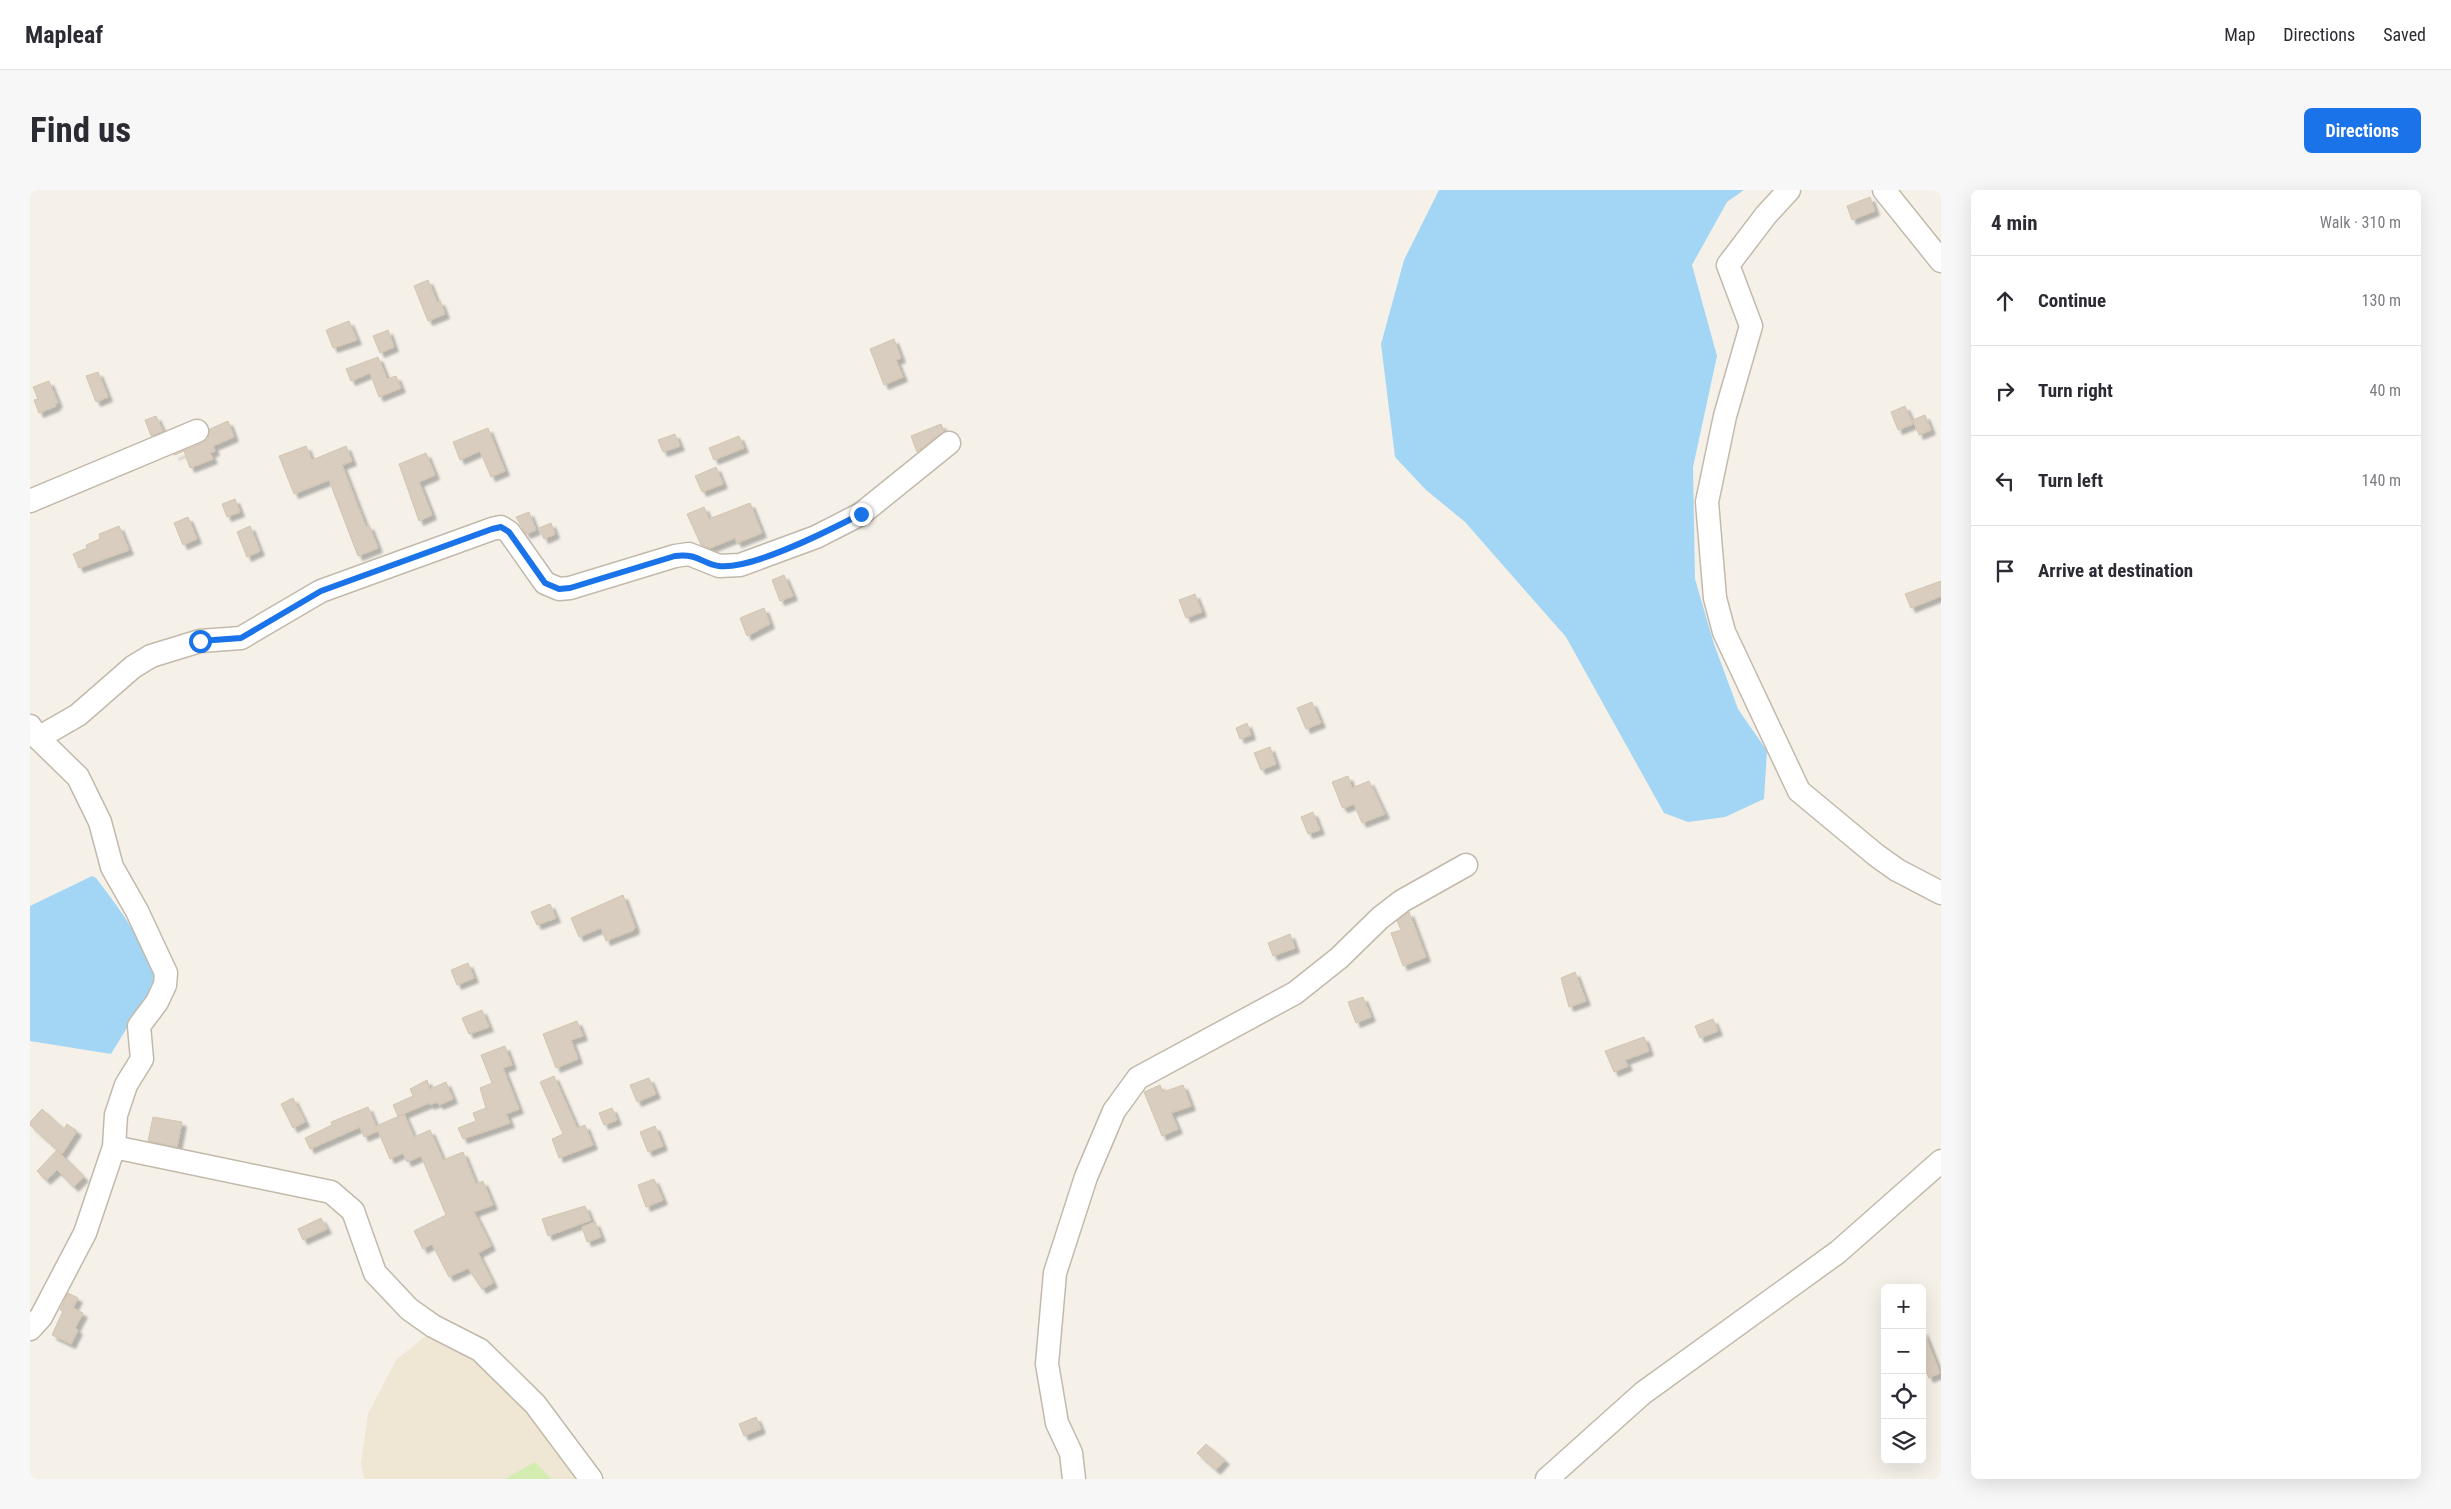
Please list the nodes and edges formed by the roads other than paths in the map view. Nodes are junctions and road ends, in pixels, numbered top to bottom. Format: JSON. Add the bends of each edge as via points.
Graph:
{"nodes":[{"id":1,"x":1789,"y":190,"type":"edge"},
{"id":2,"x":1884,"y":190,"type":"edge"},
{"id":3,"x":1941,"y":261,"type":"edge"},
{"id":4,"x":197,"y":431,"type":"dead end"},
{"id":5,"x":949,"y":443,"type":"dead end"},
{"id":6,"x":30,"y":501,"type":"edge"},
{"id":7,"x":32,"y":731,"type":"edge"},
{"id":8,"x":1466,"y":865,"type":"dead end"},
{"id":9,"x":1941,"y":893,"type":"edge"},
{"id":10,"x":114,"y":1147,"type":"junction"},
{"id":11,"x":1941,"y":1161,"type":"edge"},
{"id":12,"x":30,"y":1329,"type":"edge"},
{"id":13,"x":591,"y":1479,"type":"edge"},
{"id":14,"x":1074,"y":1479,"type":"edge"},
{"id":15,"x":1547,"y":1479,"type":"edge"}],
"edges":[{"from":1,"to":9,"type":"street","via":[[1728,265],[1751,326],[1721,432],[1707,502],[1716,598],[1724,632],[1799,791],[1876,855]]},
{"from":2,"to":3,"type":"street"},
{"from":4,"to":6,"type":"street"},
{"from":5,"to":7,"type":"street","via":[[861,514],[816,537],[740,565],[719,566],[689,554],[559,589],[545,583],[509,532],[501,527],[492,529],[321,591],[241,638],[200,641],[151,656],[133,667],[78,716]]},
{"from":7,"to":10,"type":"street","via":[[78,777],[100,822],[112,867],[166,973],[161,994],[139,1026],[142,1059],[126,1085],[116,1115]]},
{"from":8,"to":14,"type":"street","via":[[1387,912],[1339,958],[1295,993],[1138,1078],[1114,1111],[1086,1177],[1056,1273],[1048,1364],[1057,1423],[1071,1453]]},
{"from":10,"to":12,"type":"street","via":[[85,1233],[41,1317]]},
{"from":10,"to":13,"type":"street","via":[[331,1192],[353,1211],[375,1273],[409,1309],[433,1326],[480,1350],[535,1404]]},
{"from":11,"to":15,"type":"street","via":[[1838,1252],[1643,1393]]}]}
